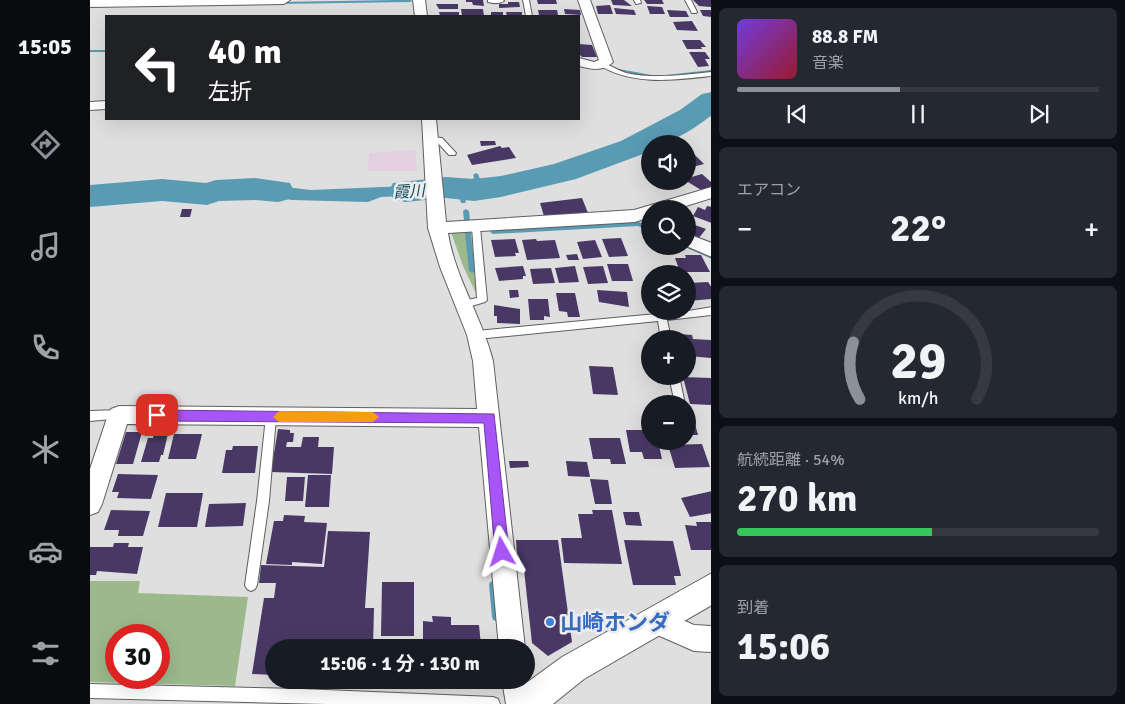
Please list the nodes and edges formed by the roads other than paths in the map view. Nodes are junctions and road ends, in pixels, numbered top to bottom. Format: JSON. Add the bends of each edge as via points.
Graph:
{"nodes":[{"id":1,"x":284,"y":0,"type":"edge"},
{"id":2,"x":419,"y":0,"type":"edge"},
{"id":3,"x":526,"y":0,"type":"edge"},
{"id":4,"x":584,"y":0,"type":"edge"},
{"id":5,"x":501,"y":1,"type":"edge"},
{"id":6,"x":490,"y":2,"type":"edge"},
{"id":7,"x":90,"y":4,"type":"edge"},
{"id":8,"x":420,"y":15,"type":"edge"},
{"id":9,"x":529,"y":15,"type":"edge"},
{"id":10,"x":580,"y":62,"type":"edge"},
{"id":11,"x":601,"y":64,"type":"junction"},
{"id":12,"x":711,"y":74,"type":"edge"},
{"id":13,"x":105,"y":105,"type":"edge"},
{"id":14,"x":90,"y":106,"type":"edge"},
{"id":15,"x":429,"y":120,"type":"edge"},
{"id":16,"x":431,"y":139,"type":"junction"},
{"id":17,"x":452,"y":153,"type":"dead end"},
{"id":18,"x":711,"y":192,"type":"edge"},
{"id":19,"x":685,"y":200,"type":"edge"},
{"id":20,"x":641,"y":216,"type":"edge"},
{"id":21,"x":476,"y":227,"type":"junction"},
{"id":22,"x":437,"y":228,"type":"junction"},
{"id":23,"x":696,"y":244,"type":"edge"},
{"id":24,"x":711,"y":251,"type":"edge"},
{"id":25,"x":465,"y":304,"type":"junction"},
{"id":26,"x":711,"y":310,"type":"edge"},
{"id":27,"x":696,"y":312,"type":"edge"},
{"id":28,"x":641,"y":319,"type":"edge"},
{"id":29,"x":477,"y":335,"type":"junction"},
{"id":30,"x":119,"y":415,"type":"junction"},
{"id":31,"x":90,"y":416,"type":"edge"},
{"id":32,"x":270,"y":416,"type":"junction"},
{"id":33,"x":490,"y":418,"type":"junction"},
{"id":34,"x":90,"y":504,"type":"edge"},
{"id":35,"x":251,"y":585,"type":"dead end"},
{"id":36,"x":711,"y":588,"type":"edge"},
{"id":37,"x":655,"y":620,"type":"junction"},
{"id":38,"x":511,"y":639,"type":"edge"},
{"id":39,"x":711,"y":639,"type":"edge"},
{"id":40,"x":518,"y":689,"type":"edge"},
{"id":41,"x":90,"y":691,"type":"edge"},
{"id":42,"x":493,"y":704,"type":"edge"},
{"id":43,"x":520,"y":704,"type":"edge"},
{"id":44,"x":526,"y":704,"type":"edge"}],
"edges":[{"from":1,"to":7,"type":"street"},
{"from":2,"to":8,"type":"street"},
{"from":3,"to":9,"type":"lane"},
{"from":4,"to":11,"type":"street","via":[[606,62]]},
{"from":5,"to":6,"type":"lane"},
{"from":10,"to":11,"type":"street"},
{"from":11,"to":12,"type":"lane","via":[[607,69],[654,78]]},
{"from":13,"to":14,"type":"street"},
{"from":15,"to":16,"type":"street"},
{"from":16,"to":17,"type":"lane","via":[[440,140]]},
{"from":16,"to":22,"type":"street"},
{"from":18,"to":19,"type":"street"},
{"from":20,"to":21,"type":"street"},
{"from":21,"to":22,"type":"street"},
{"from":21,"to":25,"type":"lane","via":[[482,300]]},
{"from":22,"to":25,"type":"street","via":[[446,260]]},
{"from":23,"to":24,"type":"street"},
{"from":25,"to":29,"type":"street"},
{"from":26,"to":27,"type":"lane"},
{"from":28,"to":29,"type":"lane"},
{"from":29,"to":33,"type":"street"},
{"from":30,"to":31,"type":"lane"},
{"from":30,"to":32,"type":"street"},
{"from":30,"to":34,"type":"street"},
{"from":32,"to":33,"type":"street"},
{"from":32,"to":35,"type":"lane"},
{"from":33,"to":38,"type":"street"},
{"from":36,"to":37,"type":"street"},
{"from":37,"to":39,"type":"street","via":[[694,638]]},
{"from":37,"to":44,"type":"street","via":[[573,668]]},
{"from":40,"to":43,"type":"street"},
{"from":41,"to":42,"type":"lane"}]}
